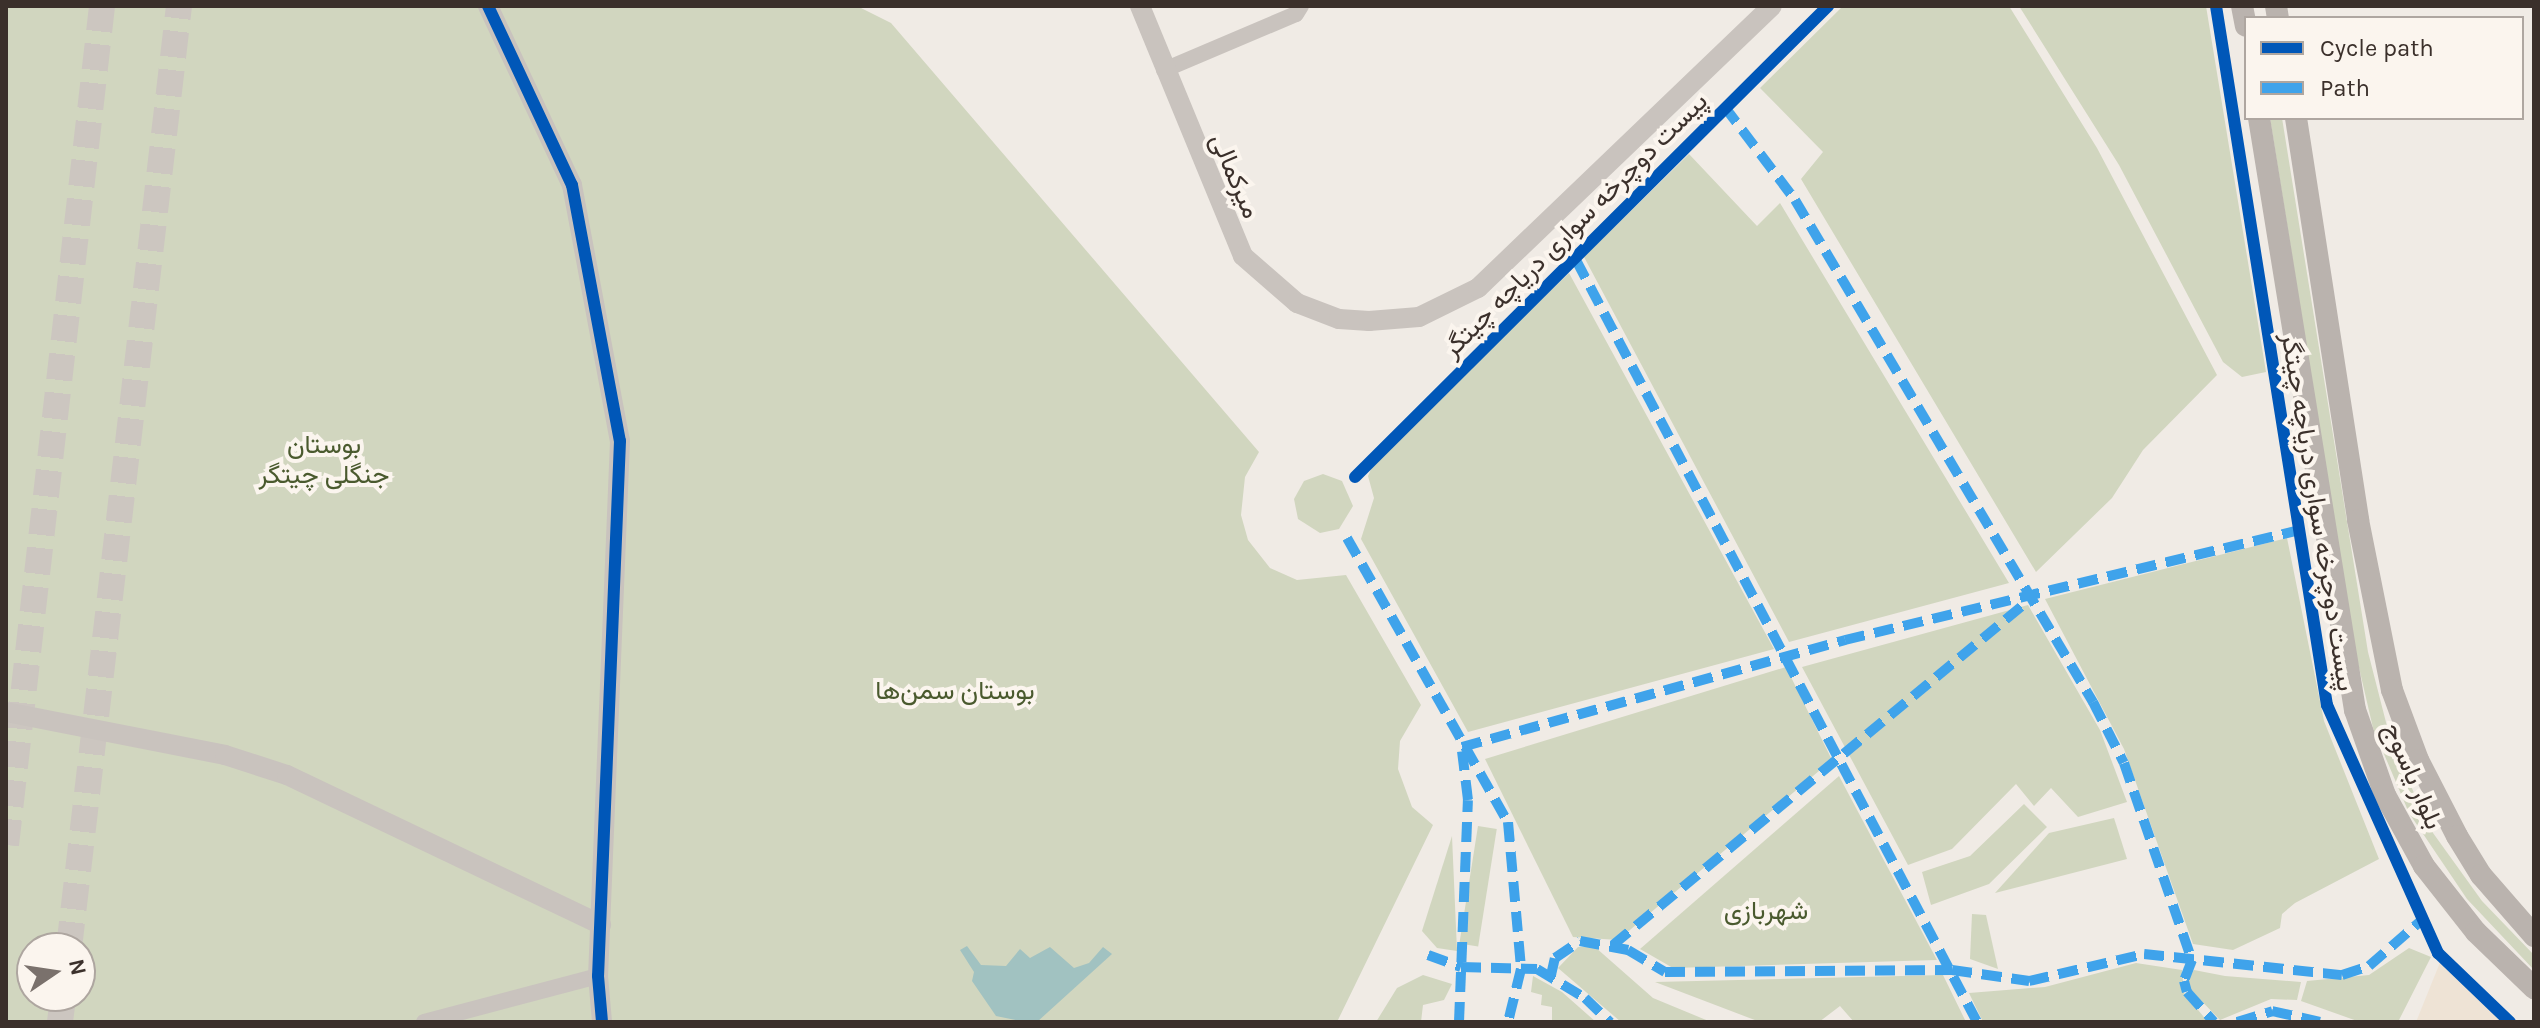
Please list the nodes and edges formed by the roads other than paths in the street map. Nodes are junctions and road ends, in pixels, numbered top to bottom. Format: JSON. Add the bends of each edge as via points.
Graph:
{"nodes":[{"id":1,"x":488,"y":6,"type":"edge"},
{"id":2,"x":1140,"y":6,"type":"edge"},
{"id":3,"x":1301,"y":6,"type":"edge"},
{"id":4,"x":1772,"y":6,"type":"edge"},
{"id":5,"x":1164,"y":70,"type":"junction"},
{"id":6,"x":2259,"y":120,"type":"edge"},
{"id":7,"x":2296,"y":120,"type":"edge"},
{"id":8,"x":6,"y":712,"type":"edge"},
{"id":9,"x":601,"y":925,"type":"junction"},
{"id":10,"x":2534,"y":936,"type":"edge"},
{"id":11,"x":598,"y":976,"type":"junction"},
{"id":12,"x":2534,"y":988,"type":"edge"},
{"id":13,"x":424,"y":1022,"type":"edge"},
{"id":14,"x":602,"y":1022,"type":"edge"}],
"edges":[{"from":1,"to":9,"type":"street","via":[[572,185],[620,441]]},
{"from":2,"to":5,"type":"street","name":"میرکمالی"},
{"from":3,"to":5,"type":"street","via":[[1296,14]]},
{"from":4,"to":5,"type":"street","name":"میرکمالی","via":[[1478,288],[1419,317],[1339,319],[1297,303],[1243,256]]},
{"from":6,"to":12,"type":"main road","name":"بلوار یاسوج","via":[[2355,710],[2385,795],[2424,866],[2476,932]]},
{"from":7,"to":10,"type":"main road","name":"بلوار یاسوج","via":[[2358,520],[2392,690],[2430,787],[2457,836],[2481,875]]},
{"from":8,"to":9,"type":"street","via":[[225,755],[287,775]]},
{"from":9,"to":11,"type":"street"},
{"from":11,"to":13,"type":"street"},
{"from":11,"to":14,"type":"street"}]}
